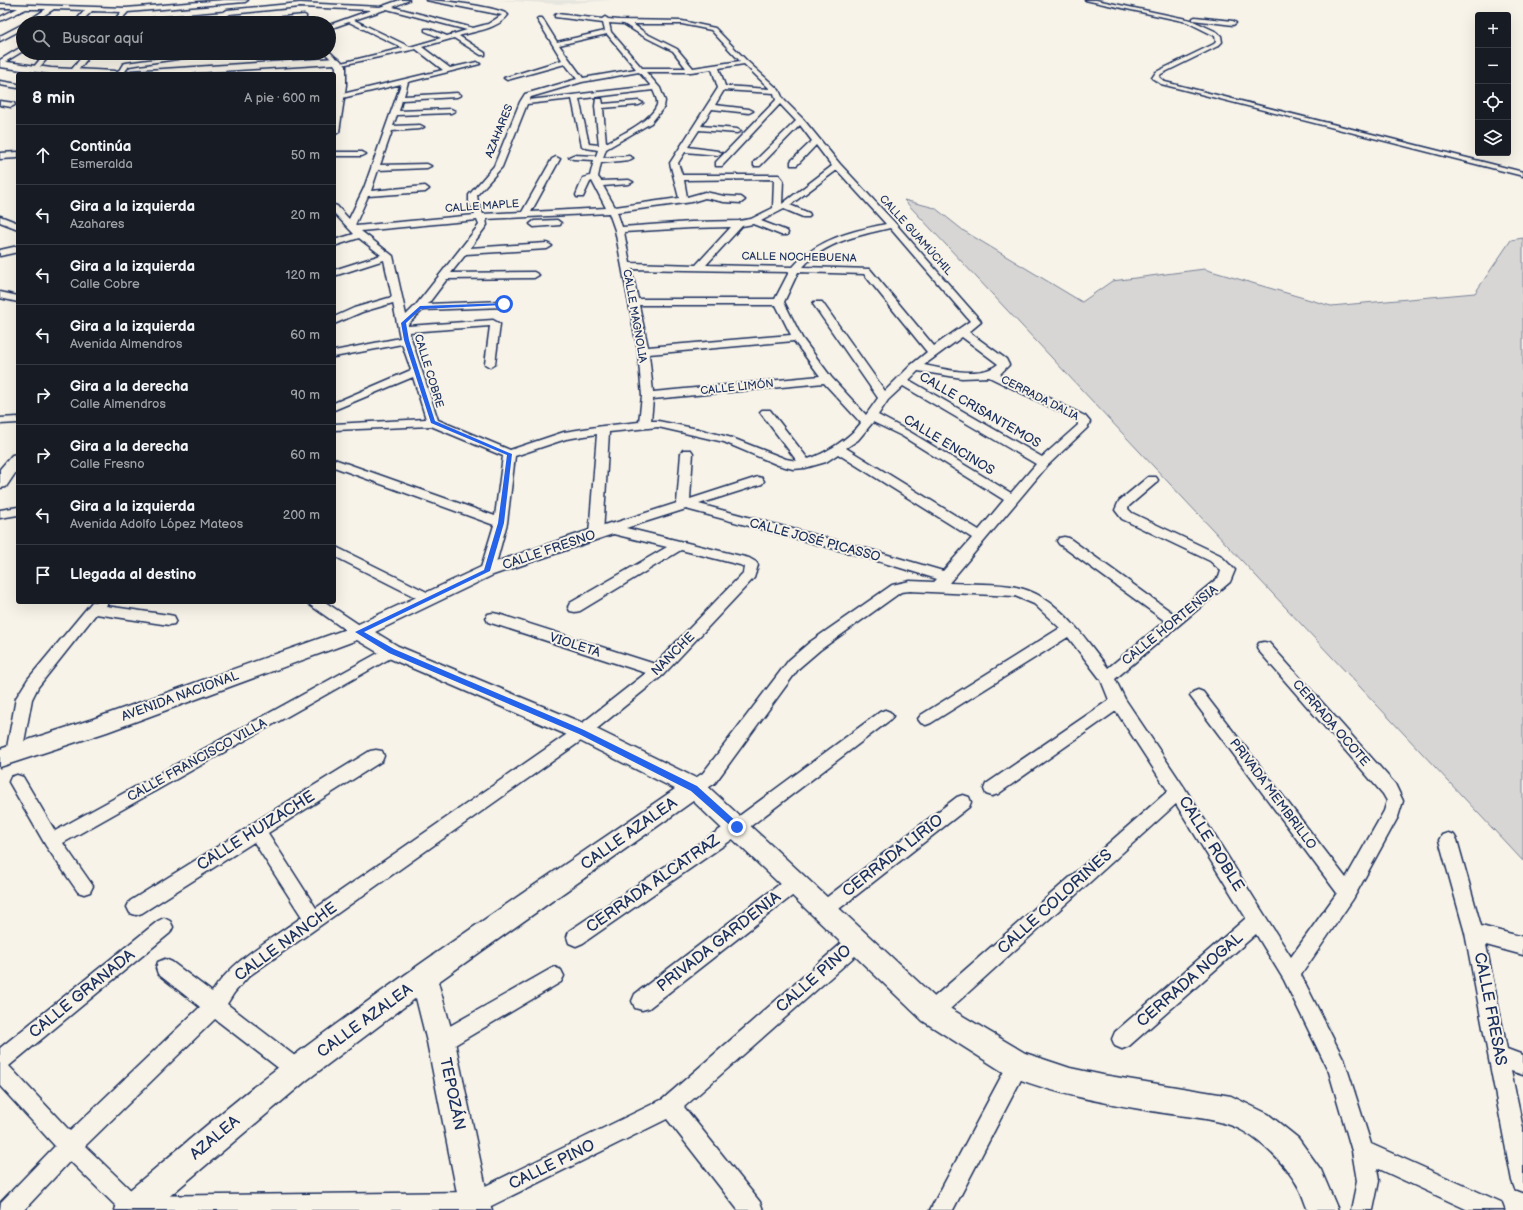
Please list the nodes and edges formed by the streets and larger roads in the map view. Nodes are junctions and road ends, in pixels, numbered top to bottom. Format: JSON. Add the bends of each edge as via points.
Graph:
{"nodes":[{"id":1,"x":245,"y":0,"type":"edge"},
{"id":2,"x":406,"y":0,"type":"edge"},
{"id":3,"x":429,"y":0,"type":"edge"},
{"id":4,"x":1088,"y":0,"type":"edge"},
{"id":5,"x":1104,"y":0,"type":"edge"},
{"id":6,"x":225,"y":2,"type":"junction"},
{"id":7,"x":0,"y":6,"type":"edge"},
{"id":8,"x":15,"y":7,"type":"junction"},
{"id":9,"x":25,"y":7,"type":"junction"},
{"id":10,"x":387,"y":7,"type":"junction"},
{"id":11,"x":52,"y":8,"type":"junction"},
{"id":12,"x":90,"y":9,"type":"junction"},
{"id":13,"x":146,"y":9,"type":"junction"},
{"id":14,"x":380,"y":9,"type":"junction"},
{"id":15,"x":126,"y":10,"type":"junction"},
{"id":16,"x":0,"y":13,"type":"edge"},
{"id":17,"x":227,"y":13,"type":"junction"},
{"id":18,"x":39,"y":16,"type":"edge"},
{"id":19,"x":84,"y":16,"type":"edge"},
{"id":20,"x":121,"y":16,"type":"edge"},
{"id":21,"x":145,"y":16,"type":"edge"},
{"id":22,"x":200,"y":16,"type":"edge"},
{"id":23,"x":228,"y":16,"type":"edge"},
{"id":24,"x":557,"y":16,"type":"dead end"},
{"id":25,"x":0,"y":19,"type":"edge"},
{"id":26,"x":540,"y":19,"type":"dead end"},
{"id":27,"x":349,"y":20,"type":"junction"},
{"id":28,"x":605,"y":20,"type":"junction"},
{"id":29,"x":1192,"y":20,"type":"junction"},
{"id":30,"x":626,"y":22,"type":"junction"},
{"id":31,"x":1233,"y":23,"type":"dead end"},
{"id":32,"x":336,"y":25,"type":"edge"},
{"id":33,"x":16,"y":30,"type":"edge"},
{"id":34,"x":426,"y":30,"type":"dead end"},
{"id":35,"x":474,"y":30,"type":"junction"},
{"id":36,"x":608,"y":32,"type":"junction"},
{"id":37,"x":659,"y":32,"type":"dead end"},
{"id":38,"x":644,"y":34,"type":"junction"},
{"id":39,"x":0,"y":35,"type":"edge"},
{"id":40,"x":7,"y":36,"type":"junction"},
{"id":41,"x":451,"y":37,"type":"junction"},
{"id":42,"x":0,"y":39,"type":"edge"},
{"id":43,"x":556,"y":44,"type":"junction"},
{"id":44,"x":418,"y":47,"type":"junction"},
{"id":45,"x":409,"y":49,"type":"junction"},
{"id":46,"x":16,"y":53,"type":"edge"},
{"id":47,"x":483,"y":54,"type":"dead end"},
{"id":48,"x":43,"y":60,"type":"edge"},
{"id":49,"x":83,"y":60,"type":"edge"},
{"id":50,"x":134,"y":60,"type":"edge"},
{"id":51,"x":160,"y":60,"type":"edge"},
{"id":52,"x":335,"y":60,"type":"edge"},
{"id":53,"x":566,"y":61,"type":"junction"},
{"id":54,"x":0,"y":63,"type":"edge"},
{"id":55,"x":132,"y":63,"type":"junction"},
{"id":56,"x":338,"y":63,"type":"junction"},
{"id":57,"x":746,"y":63,"type":"junction"},
{"id":58,"x":477,"y":64,"type":"dead end"},
{"id":59,"x":715,"y":67,"type":"junction"},
{"id":60,"x":35,"y":69,"type":"junction"},
{"id":61,"x":640,"y":70,"type":"junction"},
{"id":62,"x":691,"y":70,"type":"junction"},
{"id":63,"x":449,"y":71,"type":"junction"},
{"id":64,"x":63,"y":72,"type":"edge"},
{"id":65,"x":73,"y":72,"type":"edge"},
{"id":66,"x":121,"y":72,"type":"edge"},
{"id":67,"x":169,"y":72,"type":"edge"},
{"id":68,"x":337,"y":77,"type":"edge"},
{"id":69,"x":507,"y":78,"type":"dead end"},
{"id":70,"x":581,"y":80,"type":"junction"},
{"id":71,"x":405,"y":82,"type":"junction"},
{"id":72,"x":0,"y":83,"type":"edge"},
{"id":73,"x":16,"y":86,"type":"edge"},
{"id":74,"x":656,"y":88,"type":"junction"},
{"id":75,"x":722,"y":88,"type":"junction"},
{"id":76,"x":777,"y":91,"type":"junction"},
{"id":77,"x":457,"y":95,"type":"dead end"},
{"id":78,"x":575,"y":97,"type":"junction"},
{"id":79,"x":337,"y":98,"type":"edge"},
{"id":80,"x":400,"y":98,"type":"junction"},
{"id":81,"x":780,"y":100,"type":"junction"},
{"id":82,"x":524,"y":102,"type":"junction"},
{"id":83,"x":0,"y":103,"type":"edge"},
{"id":84,"x":639,"y":103,"type":"dead end"},
{"id":85,"x":11,"y":105,"type":"dead end"},
{"id":86,"x":710,"y":107,"type":"junction"},
{"id":87,"x":336,"y":109,"type":"edge"},
{"id":88,"x":451,"y":111,"type":"dead end"},
{"id":89,"x":749,"y":111,"type":"dead end"},
{"id":90,"x":395,"y":113,"type":"junction"},
{"id":91,"x":800,"y":121,"type":"junction"},
{"id":92,"x":420,"y":127,"type":"dead end"},
{"id":93,"x":389,"y":128,"type":"junction"},
{"id":94,"x":697,"y":128,"type":"junction"},
{"id":95,"x":737,"y":132,"type":"dead end"},
{"id":96,"x":816,"y":141,"type":"junction"},
{"id":97,"x":603,"y":148,"type":"junction"},
{"id":98,"x":684,"y":149,"type":"junction"},
{"id":99,"x":718,"y":153,"type":"dead end"},
{"id":100,"x":336,"y":154,"type":"edge"},
{"id":101,"x":362,"y":154,"type":"dead end"},
{"id":102,"x":0,"y":156,"type":"edge"},
{"id":103,"x":16,"y":156,"type":"edge"},
{"id":104,"x":573,"y":157,"type":"dead end"},
{"id":105,"x":629,"y":158,"type":"dead end"},
{"id":106,"x":556,"y":159,"type":"dead end"},
{"id":107,"x":598,"y":160,"type":"junction"},
{"id":108,"x":794,"y":163,"type":"dead end"},
{"id":109,"x":718,"y":164,"type":"dead end"},
{"id":110,"x":757,"y":164,"type":"dead end"},
{"id":111,"x":427,"y":166,"type":"dead end"},
{"id":112,"x":837,"y":166,"type":"junction"},
{"id":113,"x":375,"y":168,"type":"junction"},
{"id":114,"x":1523,"y":174,"type":"edge"},
{"id":115,"x":679,"y":178,"type":"junction"},
{"id":116,"x":596,"y":181,"type":"junction"},
{"id":117,"x":630,"y":182,"type":"dead end"},
{"id":118,"x":425,"y":189,"type":"dead end"},
{"id":119,"x":366,"y":194,"type":"junction"},
{"id":120,"x":580,"y":195,"type":"dead end"},
{"id":121,"x":683,"y":200,"type":"junction"},
{"id":122,"x":741,"y":200,"type":"dead end"},
{"id":123,"x":780,"y":208,"type":"junction"},
{"id":124,"x":612,"y":210,"type":"junction"},
{"id":125,"x":336,"y":212,"type":"edge"},
{"id":126,"x":525,"y":215,"type":"junction"},
{"id":127,"x":806,"y":215,"type":"dead end"},
{"id":128,"x":0,"y":220,"type":"edge"},
{"id":129,"x":482,"y":221,"type":"junction"},
{"id":130,"x":754,"y":221,"type":"junction"},
{"id":131,"x":557,"y":223,"type":"dead end"},
{"id":132,"x":739,"y":224,"type":"junction"},
{"id":133,"x":16,"y":225,"type":"edge"},
{"id":134,"x":892,"y":225,"type":"junction"},
{"id":135,"x":355,"y":230,"type":"junction"},
{"id":136,"x":620,"y":230,"type":"junction"},
{"id":137,"x":784,"y":233,"type":"dead end"},
{"id":138,"x":336,"y":242,"type":"edge"},
{"id":139,"x":548,"y":246,"type":"dead end"},
{"id":140,"x":16,"y":249,"type":"edge"},
{"id":141,"x":463,"y":251,"type":"junction"},
{"id":142,"x":0,"y":253,"type":"edge"},
{"id":143,"x":388,"y":256,"type":"junction"},
{"id":144,"x":626,"y":266,"type":"junction"},
{"id":145,"x":699,"y":267,"type":"junction"},
{"id":146,"x":796,"y":269,"type":"junction"},
{"id":147,"x":336,"y":272,"type":"edge"},
{"id":148,"x":534,"y":275,"type":"dead end"},
{"id":149,"x":444,"y":276,"type":"junction"},
{"id":150,"x":0,"y":295,"type":"edge"},
{"id":151,"x":398,"y":298,"type":"junction"},
{"id":152,"x":16,"y":299,"type":"edge"},
{"id":153,"x":633,"y":302,"type":"junction"},
{"id":154,"x":779,"y":302,"type":"junction"},
{"id":155,"x":504,"y":304,"type":"dead end"},
{"id":156,"x":818,"y":304,"type":"dead end"},
{"id":157,"x":420,"y":307,"type":"junction"},
{"id":158,"x":336,"y":320,"type":"edge"},
{"id":159,"x":405,"y":331,"type":"junction"},
{"id":160,"x":962,"y":332,"type":"junction"},
{"id":161,"x":797,"y":338,"type":"junction"},
{"id":162,"x":643,"y":351,"type":"junction"},
{"id":163,"x":933,"y":352,"type":"junction"},
{"id":164,"x":336,"y":353,"type":"edge"},
{"id":165,"x":490,"y":364,"type":"dead end"},
{"id":166,"x":915,"y":367,"type":"junction"},
{"id":167,"x":416,"y":372,"type":"junction"},
{"id":168,"x":992,"y":374,"type":"junction"},
{"id":169,"x":827,"y":379,"type":"junction"},
{"id":170,"x":902,"y":381,"type":"junction"},
{"id":171,"x":648,"y":396,"type":"junction"},
{"id":172,"x":884,"y":398,"type":"junction"},
{"id":173,"x":336,"y":406,"type":"edge"},
{"id":174,"x":766,"y":412,"type":"dead end"},
{"id":175,"x":869,"y":419,"type":"junction"},
{"id":176,"x":16,"y":420,"type":"edge"},
{"id":177,"x":0,"y":421,"type":"edge"},
{"id":178,"x":433,"y":422,"type":"junction"},
{"id":179,"x":645,"y":424,"type":"junction"},
{"id":180,"x":336,"y":428,"type":"edge"},
{"id":181,"x":603,"y":429,"type":"junction"},
{"id":182,"x":839,"y":448,"type":"junction"},
{"id":183,"x":687,"y":452,"type":"dead end"},
{"id":184,"x":509,"y":454,"type":"junction"},
{"id":185,"x":16,"y":461,"type":"edge"},
{"id":186,"x":1043,"y":463,"type":"junction"},
{"id":187,"x":336,"y":464,"type":"edge"},
{"id":188,"x":805,"y":464,"type":"junction"},
{"id":189,"x":1152,"y":480,"type":"dead end"},
{"id":190,"x":758,"y":481,"type":"dead end"},
{"id":191,"x":0,"y":483,"type":"edge"},
{"id":192,"x":1012,"y":499,"type":"junction"},
{"id":193,"x":684,"y":504,"type":"junction"},
{"id":194,"x":16,"y":511,"type":"edge"},
{"id":195,"x":0,"y":514,"type":"edge"},
{"id":196,"x":501,"y":523,"type":"junction"},
{"id":197,"x":603,"y":532,"type":"junction"},
{"id":198,"x":980,"y":537,"type":"junction"},
{"id":199,"x":1064,"y":541,"type":"dead end"},
{"id":200,"x":679,"y":546,"type":"junction"},
{"id":201,"x":336,"y":551,"type":"edge"},
{"id":202,"x":487,"y":571,"type":"junction"},
{"id":203,"x":941,"y":582,"type":"junction"},
{"id":204,"x":430,"y":599,"type":"junction"},
{"id":205,"x":318,"y":604,"type":"edge"},
{"id":206,"x":97,"y":606,"type":"edge"},
{"id":207,"x":575,"y":607,"type":"dead end"},
{"id":208,"x":493,"y":618,"type":"dead end"},
{"id":209,"x":170,"y":620,"type":"dead end"},
{"id":210,"x":1174,"y":621,"type":"junction"},
{"id":211,"x":1070,"y":629,"type":"junction"},
{"id":212,"x":359,"y":632,"type":"junction"},
{"id":213,"x":1264,"y":646,"type":"dead end"},
{"id":214,"x":391,"y":651,"type":"junction"},
{"id":215,"x":658,"y":671,"type":"junction"},
{"id":216,"x":1107,"y":677,"type":"junction"},
{"id":217,"x":1198,"y":696,"type":"dead end"},
{"id":218,"x":1118,"y":702,"type":"junction"},
{"id":219,"x":885,"y":716,"type":"dead end"},
{"id":220,"x":926,"y":719,"type":"dead end"},
{"id":221,"x":582,"y":732,"type":"junction"},
{"id":222,"x":7,"y":755,"type":"edge"},
{"id":223,"x":376,"y":756,"type":"dead end"},
{"id":224,"x":16,"y":782,"type":"dead end"},
{"id":225,"x":694,"y":788,"type":"junction"},
{"id":226,"x":992,"y":789,"type":"dead end"},
{"id":227,"x":1178,"y":792,"type":"junction"},
{"id":228,"x":963,"y":802,"type":"dead end"},
{"id":229,"x":737,"y":827,"type":"junction"},
{"id":230,"x":256,"y":830,"type":"junction"},
{"id":231,"x":1448,"y":840,"type":"dead end"},
{"id":232,"x":52,"y":841,"type":"junction"},
{"id":233,"x":795,"y":883,"type":"junction"},
{"id":234,"x":84,"y":886,"type":"dead end"},
{"id":235,"x":1347,"y":893,"type":"junction"},
{"id":236,"x":136,"y":907,"type":"dead end"},
{"id":237,"x":824,"y":910,"type":"junction"},
{"id":238,"x":314,"y":920,"type":"junction"},
{"id":239,"x":1258,"y":920,"type":"junction"},
{"id":240,"x":164,"y":928,"type":"dead end"},
{"id":241,"x":1474,"y":933,"type":"junction"},
{"id":242,"x":576,"y":937,"type":"dead end"},
{"id":243,"x":857,"y":942,"type":"junction"},
{"id":244,"x":1523,"y":946,"type":"edge"},
{"id":245,"x":165,"y":968,"type":"dead end"},
{"id":246,"x":1291,"y":974,"type":"junction"},
{"id":247,"x":554,"y":976,"type":"dead end"},
{"id":248,"x":424,"y":978,"type":"junction"},
{"id":249,"x":642,"y":1001,"type":"dead end"},
{"id":250,"x":214,"y":1007,"type":"junction"},
{"id":251,"x":932,"y":1012,"type":"junction"},
{"id":252,"x":1122,"y":1039,"type":"dead end"},
{"id":253,"x":441,"y":1042,"type":"junction"},
{"id":254,"x":1500,"y":1057,"type":"junction"},
{"id":255,"x":0,"y":1061,"type":"edge"},
{"id":256,"x":1018,"y":1065,"type":"junction"},
{"id":257,"x":1523,"y":1065,"type":"edge"},
{"id":258,"x":298,"y":1070,"type":"junction"},
{"id":259,"x":0,"y":1071,"type":"edge"},
{"id":260,"x":670,"y":1106,"type":"junction"},
{"id":261,"x":70,"y":1146,"type":"junction"},
{"id":262,"x":1363,"y":1151,"type":"junction"},
{"id":263,"x":1523,"y":1181,"type":"edge"},
{"id":264,"x":476,"y":1207,"type":"edge"},
{"id":265,"x":132,"y":1208,"type":"edge"},
{"id":266,"x":9,"y":1210,"type":"edge"},
{"id":267,"x":752,"y":1210,"type":"edge"},
{"id":268,"x":941,"y":1210,"type":"edge"},
{"id":269,"x":1323,"y":1210,"type":"edge"},
{"id":270,"x":1362,"y":1210,"type":"edge"},
{"id":271,"x":1493,"y":1210,"type":"edge"}],
"edges":[{"from":1,"to":6,"type":"street"},
{"from":2,"to":10,"type":"street"},
{"from":3,"to":35,"type":"street","via":[[505,15],[490,25]]},
{"from":4,"to":29,"type":"street"},
{"from":5,"to":29,"type":"street"},
{"from":6,"to":13,"type":"street"},
{"from":6,"to":17,"type":"street"},
{"from":7,"to":8,"type":"street"},
{"from":8,"to":9,"type":"street"},
{"from":8,"to":16,"type":"street"},
{"from":9,"to":11,"type":"street"},
{"from":9,"to":25,"type":"street"},
{"from":10,"to":14,"type":"street"},
{"from":10,"to":35,"type":"street"},
{"from":11,"to":12,"type":"street"},
{"from":11,"to":18,"type":"street"},
{"from":12,"to":15,"type":"street"},
{"from":12,"to":19,"type":"street"},
{"from":13,"to":15,"type":"street"},
{"from":13,"to":21,"type":"street"},
{"from":14,"to":17,"type":"street","via":[[306,4]]},
{"from":14,"to":27,"type":"street"},
{"from":15,"to":20,"type":"street"},
{"from":17,"to":22,"type":"street"},
{"from":17,"to":23,"type":"street"},
{"from":24,"to":28,"type":"street"},
{"from":26,"to":43,"type":"street"},
{"from":27,"to":32,"type":"street"},
{"from":27,"to":45,"type":"street"},
{"from":28,"to":30,"type":"street"},
{"from":28,"to":36,"type":"street"},
{"from":29,"to":31,"type":"street"},
{"from":29,"to":114,"type":"street","via":[[1215,33],[1219,42],[1158,73],[1155,78],[1157,80],[1287,116]]},
{"from":30,"to":38,"type":"street"},
{"from":30,"to":57,"type":"street","via":[[675,21],[713,29]]},
{"from":33,"to":40,"type":"street"},
{"from":34,"to":41,"type":"street"},
{"from":35,"to":41,"type":"street"},
{"from":36,"to":43,"type":"street"},
{"from":36,"to":61,"type":"street"},
{"from":37,"to":38,"type":"street"},
{"from":38,"to":62,"type":"street","via":[[675,50]]},
{"from":39,"to":40,"type":"street"},
{"from":40,"to":42,"type":"street"},
{"from":41,"to":44,"type":"street"},
{"from":41,"to":47,"type":"street"},
{"from":43,"to":53,"type":"street"},
{"from":44,"to":45,"type":"street"},
{"from":44,"to":63,"type":"street"},
{"from":45,"to":56,"type":"street"},
{"from":46,"to":54,"type":"street"},
{"from":48,"to":60,"type":"street"},
{"from":49,"to":65,"type":"street"},
{"from":50,"to":55,"type":"street"},
{"from":51,"to":55,"type":"street"},
{"from":52,"to":56,"type":"street"},
{"from":53,"to":69,"type":"street"},
{"from":53,"to":70,"type":"street"},
{"from":54,"to":60,"type":"street"},
{"from":55,"to":66,"type":"street","via":[[125,65]]},
{"from":56,"to":67,"type":"street"},
{"from":56,"to":68,"type":"street"},
{"from":57,"to":59,"type":"street","name":"AZAHARES"},
{"from":57,"to":76,"type":"street"},
{"from":58,"to":63,"type":"street"},
{"from":59,"to":62,"type":"street","name":"AZAHARES"},
{"from":59,"to":75,"type":"street"},
{"from":60,"to":64,"type":"street"},
{"from":61,"to":62,"type":"street","name":"AZAHARES"},
{"from":61,"to":70,"type":"street","name":"AZAHARES"},
{"from":61,"to":74,"type":"street"},
{"from":63,"to":71,"type":"street"},
{"from":68,"to":79,"type":"street"},
{"from":70,"to":82,"type":"street","name":"AZAHARES","via":[[532,94]]},
{"from":71,"to":79,"type":"street"},
{"from":71,"to":80,"type":"street"},
{"from":72,"to":73,"type":"street"},
{"from":74,"to":78,"type":"street"},
{"from":74,"to":97,"type":"street","via":[[661,101],[655,114],[648,121]]},
{"from":75,"to":76,"type":"street"},
{"from":75,"to":86,"type":"street"},
{"from":76,"to":81,"type":"street"},
{"from":77,"to":80,"type":"street"},
{"from":78,"to":82,"type":"street"},
{"from":78,"to":97,"type":"street","via":[[586,146]]},
{"from":79,"to":87,"type":"street"},
{"from":80,"to":90,"type":"street"},
{"from":81,"to":91,"type":"street","name":"CALLE GUAMÚCHIL"},
{"from":81,"to":109,"type":"street"},
{"from":82,"to":129,"type":"street","name":"AZAHARES","via":[[498,167],[472,196]]},
{"from":83,"to":85,"type":"street"},
{"from":84,"to":97,"type":"street","via":[[599,104]]},
{"from":86,"to":89,"type":"street"},
{"from":86,"to":94,"type":"street"},
{"from":88,"to":90,"type":"street"},
{"from":90,"to":93,"type":"street"},
{"from":91,"to":96,"type":"street","name":"CALLE GUAMÚCHIL"},
{"from":91,"to":110,"type":"street"},
{"from":92,"to":93,"type":"street"},
{"from":93,"to":113,"type":"street"},
{"from":94,"to":95,"type":"street"},
{"from":94,"to":98,"type":"street"},
{"from":96,"to":108,"type":"street"},
{"from":96,"to":112,"type":"street","name":"CALLE GUAMÚCHIL"},
{"from":97,"to":107,"type":"street"},
{"from":98,"to":99,"type":"street"},
{"from":98,"to":115,"type":"street","via":[[674,164]]},
{"from":100,"to":101,"type":"street"},
{"from":102,"to":103,"type":"street"},
{"from":104,"to":107,"type":"street"},
{"from":105,"to":107,"type":"street"},
{"from":106,"to":126,"type":"street"},
{"from":107,"to":116,"type":"street"},
{"from":111,"to":113,"type":"street"},
{"from":112,"to":123,"type":"street"},
{"from":112,"to":134,"type":"street","name":"CALLE GUAMÚCHIL"},
{"from":113,"to":119,"type":"street"},
{"from":115,"to":121,"type":"street"},
{"from":115,"to":123,"type":"street","via":[[776,177],[779,180]]},
{"from":116,"to":117,"type":"street"},
{"from":116,"to":120,"type":"street","via":[[586,180]]},
{"from":116,"to":124,"type":"street","name":"CALLE MAGNOLIA"},
{"from":118,"to":119,"type":"street"},
{"from":119,"to":135,"type":"street"},
{"from":121,"to":122,"type":"street","name":"CALLE MAPLE","via":[[707,195]]},
{"from":121,"to":124,"type":"street","name":"CALLE MAPLE"},
{"from":123,"to":127,"type":"street"},
{"from":123,"to":130,"type":"street"},
{"from":124,"to":126,"type":"street","name":"CALLE MAPLE"},
{"from":124,"to":136,"type":"street","name":"CALLE MAGNOLIA"},
{"from":125,"to":135,"type":"street"},
{"from":126,"to":129,"type":"street","name":"CALLE MAPLE"},
{"from":128,"to":133,"type":"street"},
{"from":129,"to":131,"type":"street"},
{"from":129,"to":135,"type":"street","name":"CALLE MAPLE"},
{"from":129,"to":141,"type":"street"},
{"from":130,"to":132,"type":"street"},
{"from":130,"to":137,"type":"street"},
{"from":132,"to":136,"type":"street"},
{"from":132,"to":145,"type":"street"},
{"from":134,"to":146,"type":"street","via":[[860,232],[832,243],[809,256]]},
{"from":134,"to":160,"type":"street","name":"CALLE GUAMÚCHIL","via":[[976,322]]},
{"from":135,"to":138,"type":"street","name":"CALLE MAPLE"},
{"from":135,"to":143,"type":"street"},
{"from":136,"to":144,"type":"street","name":"CALLE MAGNOLIA"},
{"from":139,"to":141,"type":"street"},
{"from":140,"to":142,"type":"street"},
{"from":141,"to":149,"type":"street"},
{"from":143,"to":147,"type":"street"},
{"from":143,"to":151,"type":"street","name":"CALLE COBRE"},
{"from":144,"to":145,"type":"street","name":"CALLE NOCHEBUENA"},
{"from":144,"to":153,"type":"street","name":"CALLE MAGNOLIA"},
{"from":145,"to":146,"type":"street","name":"CALLE NOCHEBUENA"},
{"from":146,"to":154,"type":"street"},
{"from":146,"to":163,"type":"street","name":"CALLE NOCHEBUENA","via":[[867,271]]},
{"from":148,"to":149,"type":"street"},
{"from":149,"to":157,"type":"street"},
{"from":150,"to":152,"type":"street"},
{"from":151,"to":158,"type":"street","via":[[358,310]]},
{"from":151,"to":159,"type":"street","name":"CALLE COBRE"},
{"from":153,"to":154,"type":"street"},
{"from":153,"to":162,"type":"street","name":"CALLE MAGNOLIA"},
{"from":154,"to":161,"type":"street"},
{"from":155,"to":157,"type":"street"},
{"from":156,"to":172,"type":"street"},
{"from":157,"to":159,"type":"street"},
{"from":159,"to":164,"type":"street"},
{"from":159,"to":165,"type":"street","via":[[493,323],[495,324]]},
{"from":159,"to":167,"type":"street","name":"CALLE COBRE"},
{"from":160,"to":163,"type":"street"},
{"from":160,"to":168,"type":"street","name":"CERRADA DALIA","via":[[1002,361],[1004,364],[1001,369]]},
{"from":161,"to":162,"type":"street"},
{"from":161,"to":169,"type":"street"},
{"from":162,"to":171,"type":"street","name":"CALLE MAGNOLIA"},
{"from":163,"to":166,"type":"street"},
{"from":166,"to":168,"type":"street","via":[[976,375]]},
{"from":166,"to":170,"type":"street"},
{"from":167,"to":173,"type":"street"},
{"from":167,"to":178,"type":"street","name":"CALLE COBRE"},
{"from":168,"to":186,"type":"street","name":"CERRADA DALIA","via":[[1081,418],[1084,422],[1083,426]]},
{"from":169,"to":171,"type":"street","name":"CALLE LIMÓN"},
{"from":169,"to":175,"type":"street"},
{"from":170,"to":172,"type":"street"},
{"from":170,"to":186,"type":"street","name":"CALLE CRISANTEMOS"},
{"from":171,"to":179,"type":"street","name":"CALLE MAGNOLIA"},
{"from":172,"to":175,"type":"street"},
{"from":174,"to":188,"type":"street"},
{"from":175,"to":182,"type":"street","via":[[854,438]]},
{"from":175,"to":192,"type":"street","name":"CALLE ENCINOS","via":[[906,434]]},
{"from":176,"to":177,"type":"street"},
{"from":178,"to":180,"type":"street"},
{"from":178,"to":184,"type":"street"},
{"from":179,"to":181,"type":"street"},
{"from":179,"to":188,"type":"street","via":[[698,432],[728,440],[782,462]]},
{"from":181,"to":184,"type":"street","via":[[564,436]]},
{"from":181,"to":197,"type":"street"},
{"from":182,"to":188,"type":"street","via":[[822,459]]},
{"from":182,"to":198,"type":"street"},
{"from":183,"to":193,"type":"street"},
{"from":184,"to":196,"type":"street"},
{"from":185,"to":191,"type":"street"},
{"from":186,"to":192,"type":"street"},
{"from":187,"to":196,"type":"street"},
{"from":189,"to":210,"type":"street","name":"CALLE HORTENSIA","via":[[1123,504],[1121,510],[1127,516],[1214,558],[1228,570],[1225,579]]},
{"from":190,"to":193,"type":"street"},
{"from":192,"to":198,"type":"street"},
{"from":193,"to":197,"type":"street"},
{"from":193,"to":203,"type":"street","name":"CALLE JOSÉ PICASSO","via":[[864,552]]},
{"from":194,"to":195,"type":"street"},
{"from":196,"to":202,"type":"street"},
{"from":197,"to":200,"type":"street"},
{"from":197,"to":202,"type":"street","name":"CALLE FRESNO"},
{"from":198,"to":203,"type":"street"},
{"from":199,"to":210,"type":"street"},
{"from":200,"to":207,"type":"street"},
{"from":200,"to":215,"type":"street","name":"NANCHE","via":[[744,561],[751,565],[749,574]]},
{"from":201,"to":204,"type":"street"},
{"from":202,"to":204,"type":"street","name":"CALLE FRESNO"},
{"from":203,"to":211,"type":"street","name":"CALLE ROBLE","via":[[1015,591],[1039,601]]},
{"from":203,"to":225,"type":"street","name":"CALLE AZALEA","via":[[897,588],[815,646],[794,664],[709,778]]},
{"from":204,"to":212,"type":"street","name":"CALLE FRESNO"},
{"from":205,"to":212,"type":"street"},
{"from":206,"to":209,"type":"street"},
{"from":206,"to":222,"type":"street","via":[[33,683],[24,698]]},
{"from":208,"to":215,"type":"street","name":"VIOLETA"},
{"from":210,"to":216,"type":"street","name":"CALLE HORTENSIA"},
{"from":211,"to":216,"type":"street","name":"CALLE ROBLE"},
{"from":211,"to":220,"type":"street"},
{"from":212,"to":214,"type":"street"},
{"from":212,"to":222,"type":"street","name":"AVENIDA NACIONAL","via":[[99,726]]},
{"from":213,"to":235,"type":"street","name":"CERRADA OCOTE","via":[[1389,788],[1395,801],[1392,812]]},
{"from":214,"to":221,"type":"street"},
{"from":214,"to":232,"type":"street","name":"CALLE FRANCISCO VILLA"},
{"from":215,"to":221,"type":"street","name":"NANCHE"},
{"from":216,"to":218,"type":"street","name":"CALLE ROBLE"},
{"from":217,"to":235,"type":"street","name":"PRIVADA MEMBRILLO"},
{"from":218,"to":226,"type":"street"},
{"from":218,"to":227,"type":"street","name":"CALLE ROBLE"},
{"from":219,"to":229,"type":"street","name":"CERRADA ALCATRAZ"},
{"from":221,"to":225,"type":"street"},
{"from":221,"to":238,"type":"street","name":"CALLE NANCHE"},
{"from":223,"to":230,"type":"street","name":"CALLE HUIZACHE"},
{"from":224,"to":232,"type":"street"},
{"from":225,"to":229,"type":"street"},
{"from":225,"to":248,"type":"street","name":"CALLE AZALEA"},
{"from":227,"to":239,"type":"street","name":"CALLE ROBLE"},
{"from":227,"to":251,"type":"street","name":"CALLE COLORINES"},
{"from":228,"to":237,"type":"street","name":"CERRADA LIRIO"},
{"from":229,"to":233,"type":"street"},
{"from":229,"to":242,"type":"street","name":"CERRADA ALCATRAZ"},
{"from":230,"to":236,"type":"street","name":"CALLE HUIZACHE"},
{"from":230,"to":238,"type":"street"},
{"from":231,"to":241,"type":"street","name":"CALLE FRESAS"},
{"from":232,"to":234,"type":"street"},
{"from":233,"to":237,"type":"street"},
{"from":233,"to":249,"type":"street","name":"PRIVADA GARDENIA"},
{"from":235,"to":246,"type":"street"},
{"from":237,"to":243,"type":"street"},
{"from":238,"to":250,"type":"street","name":"CALLE NANCHE","via":[[242,970],[227,986]]},
{"from":239,"to":246,"type":"street","name":"CALLE ROBLE"},
{"from":239,"to":252,"type":"street","name":"CERRADA NOGAL"},
{"from":240,"to":255,"type":"street","name":"CALLE GRANADA"},
{"from":241,"to":244,"type":"street"},
{"from":241,"to":254,"type":"street","name":"CALLE FRESAS"},
{"from":243,"to":251,"type":"street"},
{"from":243,"to":260,"type":"street","name":"CALLE PINO"},
{"from":245,"to":250,"type":"street"},
{"from":246,"to":262,"type":"street","name":"CALLE ROBLE","via":[[1338,1069]]},
{"from":247,"to":253,"type":"street"},
{"from":248,"to":253,"type":"street","name":"TEPOZÁN"},
{"from":248,"to":258,"type":"street","name":"CALLE AZALEA"},
{"from":250,"to":258,"type":"street"},
{"from":250,"to":261,"type":"street","name":"CALLE NANCHE"},
{"from":251,"to":256,"type":"street"},
{"from":253,"to":264,"type":"street","name":"TEPOZÁN"},
{"from":254,"to":257,"type":"street"},
{"from":254,"to":263,"type":"street","name":"CALLE FRESAS"},
{"from":256,"to":268,"type":"street"},
{"from":256,"to":269,"type":"street","via":[[1096,1088],[1231,1110],[1258,1124],[1288,1148],[1311,1180]]},
{"from":258,"to":265,"type":"street","name":"AZALEA"},
{"from":259,"to":261,"type":"street"},
{"from":260,"to":264,"type":"street","name":"CALLE PINO"},
{"from":260,"to":267,"type":"street"},
{"from":261,"to":265,"type":"street"},
{"from":261,"to":266,"type":"street","name":"CALLE NANCHE"},
{"from":262,"to":270,"type":"street","name":"CALLE ROBLE","via":[[1368,1181]]},
{"from":262,"to":271,"type":"street"},
{"from":264,"to":265,"type":"street","name":"CALLE PINO"}]}
